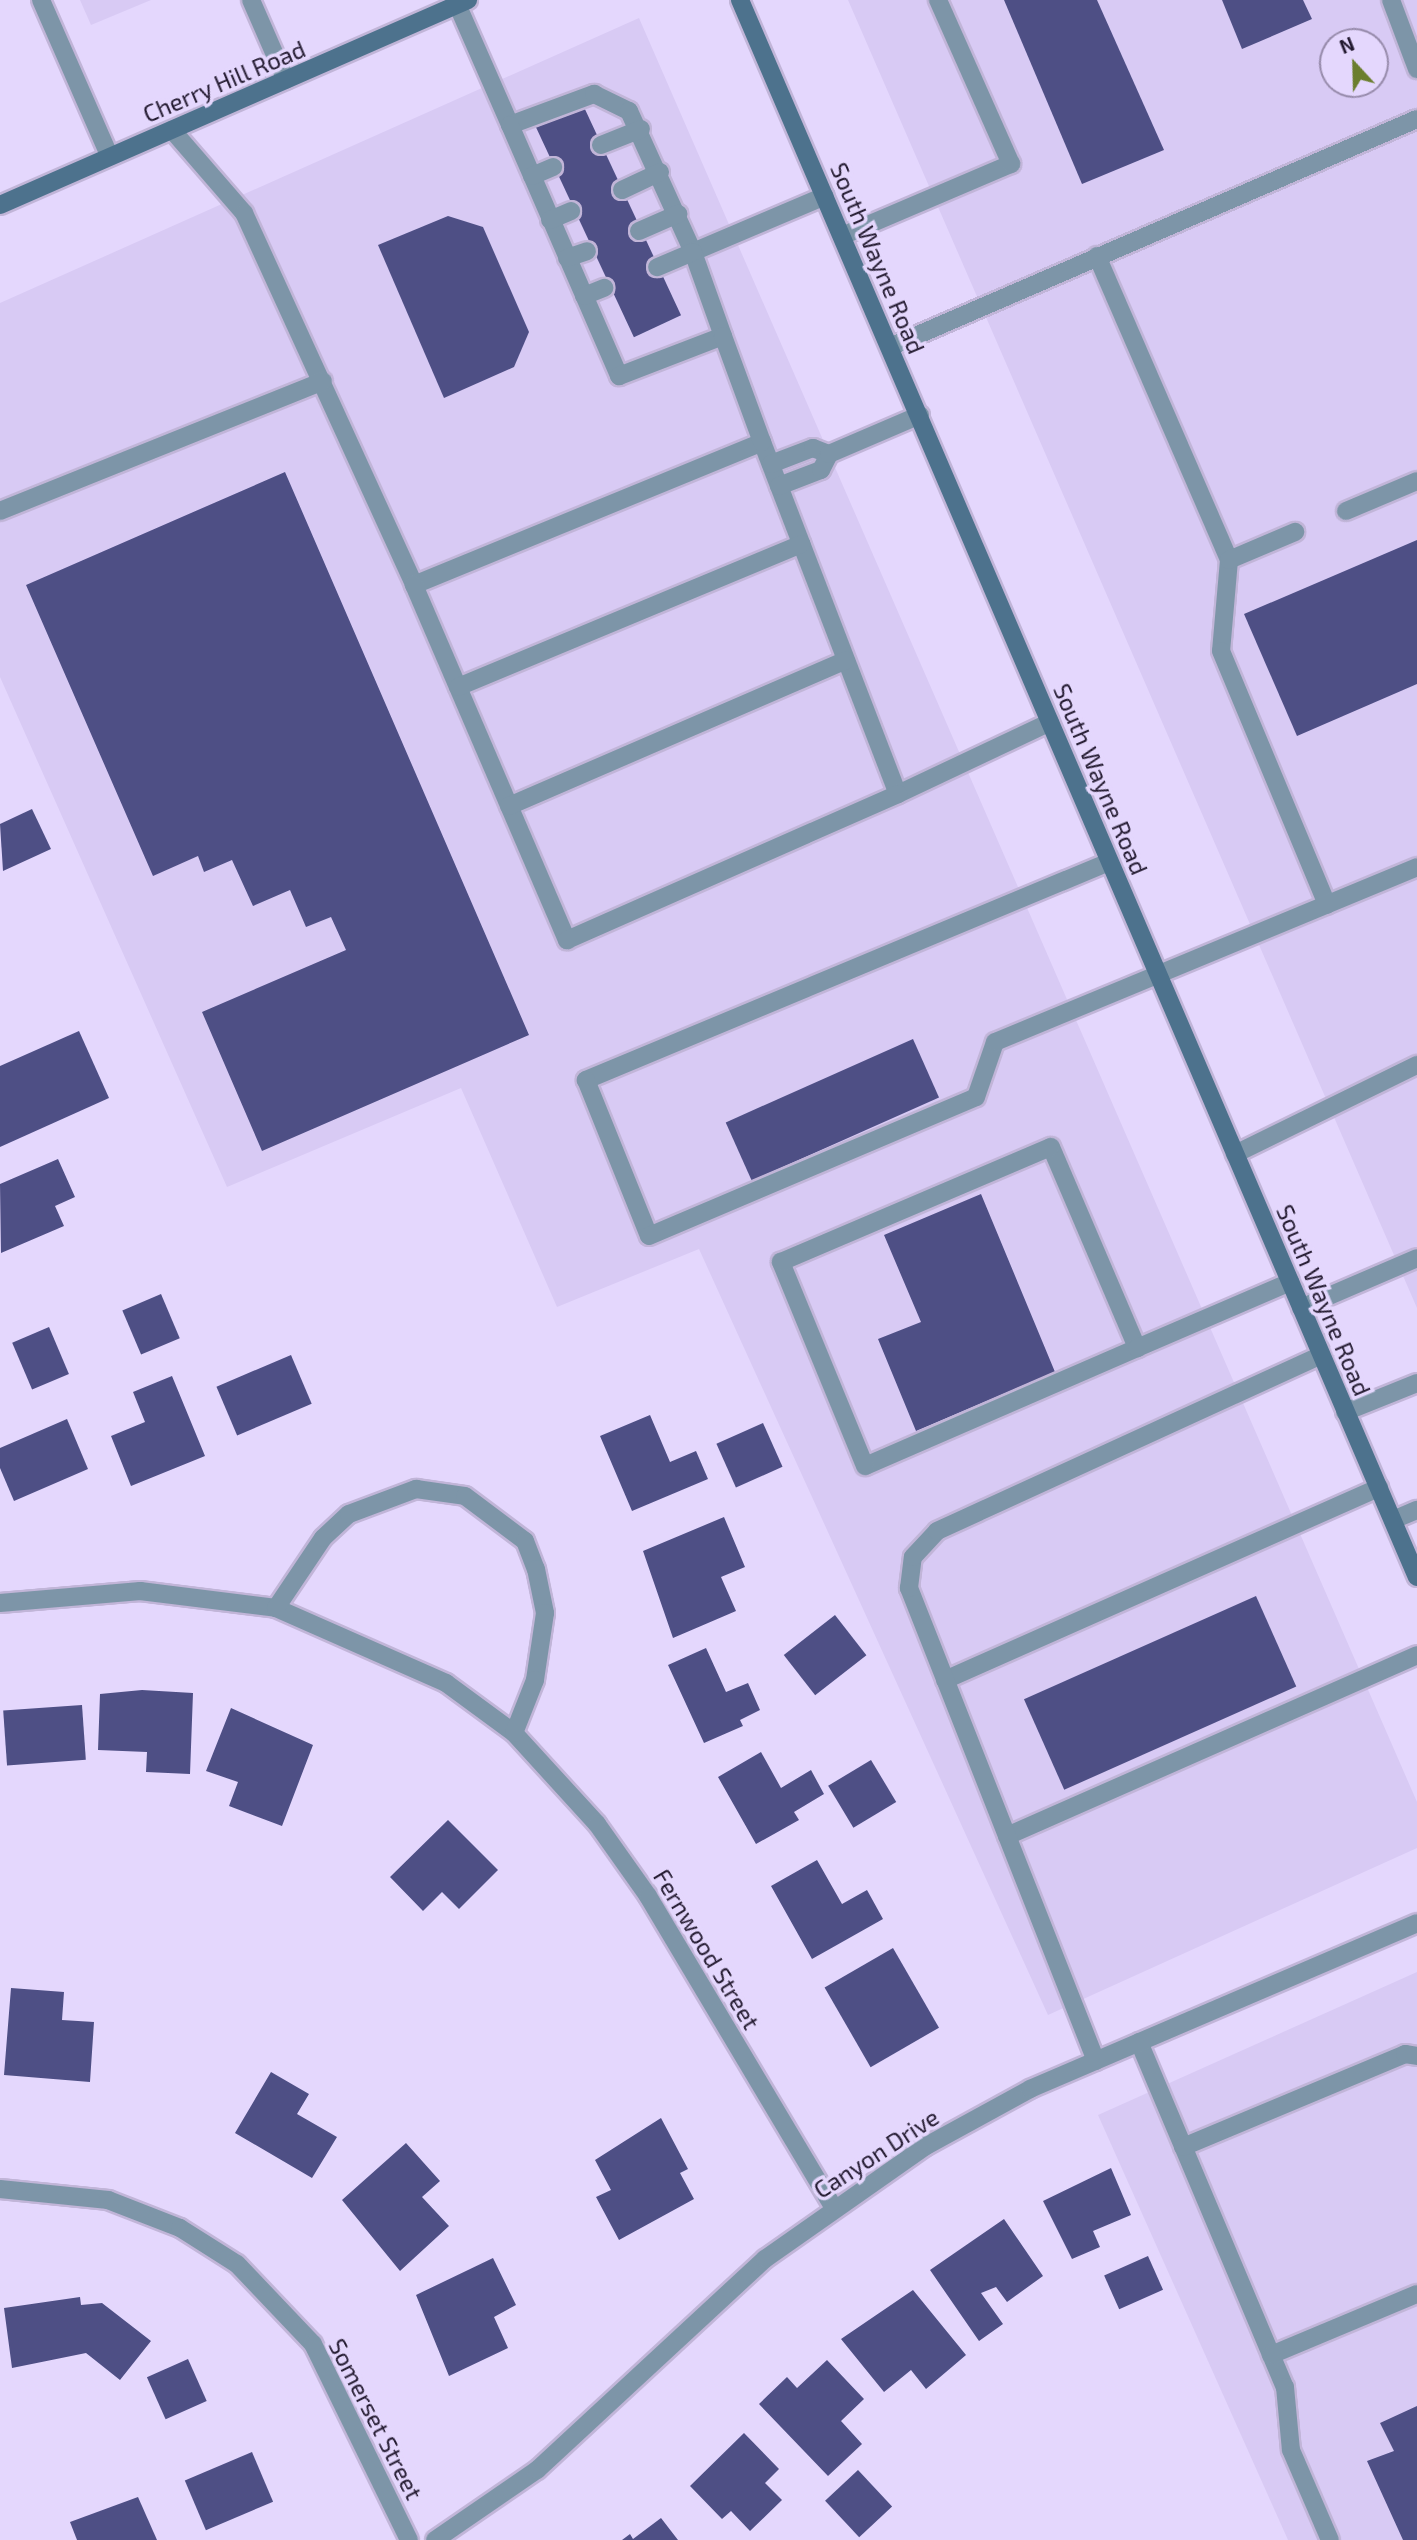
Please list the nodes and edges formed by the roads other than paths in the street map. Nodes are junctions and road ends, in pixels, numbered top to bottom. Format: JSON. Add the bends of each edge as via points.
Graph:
{"nodes":[{"id":1,"x":41,"y":0,"type":"edge"},
{"id":2,"x":251,"y":0,"type":"edge"},
{"id":3,"x":740,"y":0,"type":"edge"},
{"id":4,"x":938,"y":0,"type":"edge"},
{"id":5,"x":1391,"y":0,"type":"edge"},
{"id":6,"x":463,"y":2,"type":"edge"},
{"id":7,"x":1417,"y":69,"type":"edge"},
{"id":8,"x":286,"y":80,"type":"junction"},
{"id":9,"x":1417,"y":119,"type":"edge"},
{"id":10,"x":510,"y":125,"type":"junction"},
{"id":11,"x":641,"y":129,"type":"junction"},
{"id":12,"x":172,"y":130,"type":"junction"},
{"id":13,"x":601,"y":145,"type":"dead end"},
{"id":14,"x":110,"y":157,"type":"junction"},
{"id":15,"x":553,"y":167,"type":"dead end"},
{"id":16,"x":660,"y":172,"type":"junction"},
{"id":17,"x":532,"y":176,"type":"junction"},
{"id":18,"x":622,"y":190,"type":"dead end"},
{"id":19,"x":825,"y":196,"type":"junction"},
{"id":20,"x":0,"y":205,"type":"edge"},
{"id":21,"x":571,"y":211,"type":"dead end"},
{"id":22,"x":678,"y":215,"type":"junction"},
{"id":23,"x":550,"y":219,"type":"junction"},
{"id":24,"x":639,"y":231,"type":"dead end"},
{"id":25,"x":842,"y":236,"type":"junction"},
{"id":26,"x":587,"y":251,"type":"dead end"},
{"id":27,"x":693,"y":251,"type":"junction"},
{"id":28,"x":1097,"y":256,"type":"junction"},
{"id":29,"x":567,"y":258,"type":"junction"},
{"id":30,"x":657,"y":267,"type":"dead end"},
{"id":31,"x":604,"y":288,"type":"dead end"},
{"id":32,"x":584,"y":296,"type":"junction"},
{"id":33,"x":723,"y":336,"type":"junction"},
{"id":34,"x":890,"y":347,"type":"junction"},
{"id":35,"x":323,"y":381,"type":"junction"},
{"id":36,"x":920,"y":415,"type":"junction"},
{"id":37,"x":762,"y":442,"type":"junction"},
{"id":38,"x":829,"y":454,"type":"junction"},
{"id":39,"x":771,"y":464,"type":"junction"},
{"id":40,"x":1417,"y":481,"type":"edge"},
{"id":41,"x":779,"y":486,"type":"junction"},
{"id":42,"x":1346,"y":511,"type":"dead end"},
{"id":43,"x":0,"y":512,"type":"edge"},
{"id":44,"x":1295,"y":532,"type":"dead end"},
{"id":45,"x":801,"y":544,"type":"junction"},
{"id":46,"x":1229,"y":560,"type":"junction"},
{"id":47,"x":414,"y":585,"type":"junction"},
{"id":48,"x":846,"y":660,"type":"junction"},
{"id":49,"x":458,"y":687,"type":"junction"},
{"id":50,"x":1050,"y":722,"type":"junction"},
{"id":51,"x":898,"y":794,"type":"junction"},
{"id":52,"x":509,"y":806,"type":"junction"},
{"id":53,"x":1109,"y":862,"type":"junction"},
{"id":54,"x":1417,"y":867,"type":"edge"},
{"id":55,"x":1327,"y":905,"type":"junction"},
{"id":56,"x":1159,"y":975,"type":"junction"},
{"id":57,"x":1417,"y":1065,"type":"edge"},
{"id":58,"x":1235,"y":1154,"type":"junction"},
{"id":59,"x":1417,"y":1258,"type":"edge"},
{"id":60,"x":1290,"y":1282,"type":"junction"},
{"id":61,"x":1301,"y":1308,"type":"junction"},
{"id":62,"x":1137,"y":1348,"type":"junction"},
{"id":63,"x":1321,"y":1355,"type":"junction"},
{"id":64,"x":1417,"y":1383,"type":"edge"},
{"id":65,"x":1345,"y":1412,"type":"junction"},
{"id":66,"x":1379,"y":1488,"type":"junction"},
{"id":67,"x":1417,"y":1510,"type":"edge"},
{"id":68,"x":1393,"y":1520,"type":"junction"},
{"id":69,"x":1417,"y":1577,"type":"edge"},
{"id":70,"x":0,"y":1603,"type":"edge"},
{"id":71,"x":276,"y":1608,"type":"junction"},
{"id":72,"x":1417,"y":1655,"type":"edge"},
{"id":73,"x":945,"y":1680,"type":"junction"},
{"id":74,"x":514,"y":1733,"type":"junction"},
{"id":75,"x":1007,"y":1836,"type":"junction"},
{"id":76,"x":1417,"y":1923,"type":"edge"},
{"id":77,"x":1139,"y":2042,"type":"junction"},
{"id":78,"x":1417,"y":2056,"type":"edge"},
{"id":79,"x":1096,"y":2061,"type":"junction"},
{"id":80,"x":1183,"y":2147,"type":"junction"},
{"id":81,"x":0,"y":2189,"type":"edge"},
{"id":82,"x":834,"y":2208,"type":"junction"},
{"id":83,"x":1417,"y":2294,"type":"edge"},
{"id":84,"x":1271,"y":2355,"type":"junction"},
{"id":85,"x":409,"y":2540,"type":"edge"},
{"id":86,"x":435,"y":2540,"type":"edge"},
{"id":87,"x":1330,"y":2540,"type":"edge"}],
"edges":[{"from":1,"to":14,"type":"street"},
{"from":2,"to":8,"type":"street"},
{"from":3,"to":19,"type":"main road","name":"South Wayne Road"},
{"from":4,"to":25,"type":"street","via":[[1011,164]]},
{"from":5,"to":7,"type":"street"},
{"from":6,"to":8,"type":"main road","name":"Cherry Hill Road"},
{"from":6,"to":10,"type":"street"},
{"from":8,"to":12,"type":"main road","name":"Cherry Hill Road"},
{"from":9,"to":28,"type":"street"},
{"from":10,"to":11,"type":"street","via":[[594,94],[629,111]]},
{"from":10,"to":17,"type":"street"},
{"from":11,"to":13,"type":"street"},
{"from":11,"to":16,"type":"street"},
{"from":12,"to":14,"type":"main road","name":"Cherry Hill Road"},
{"from":12,"to":35,"type":"street","via":[[244,213]]},
{"from":14,"to":20,"type":"main road","name":"Cherry Hill Road"},
{"from":15,"to":17,"type":"street"},
{"from":16,"to":18,"type":"street"},
{"from":16,"to":22,"type":"street"},
{"from":17,"to":23,"type":"street"},
{"from":19,"to":25,"type":"main road","name":"South Wayne Road"},
{"from":19,"to":27,"type":"street"},
{"from":21,"to":23,"type":"street"},
{"from":22,"to":24,"type":"street"},
{"from":22,"to":27,"type":"street"},
{"from":23,"to":29,"type":"street"},
{"from":25,"to":34,"type":"main road","name":"South Wayne Road"},
{"from":26,"to":29,"type":"street"},
{"from":27,"to":30,"type":"street"},
{"from":27,"to":33,"type":"street"},
{"from":28,"to":34,"type":"street"},
{"from":28,"to":46,"type":"street"},
{"from":29,"to":32,"type":"street"},
{"from":31,"to":32,"type":"street"},
{"from":32,"to":33,"type":"street","via":[[619,376]]},
{"from":33,"to":37,"type":"street"},
{"from":34,"to":36,"type":"main road","name":"South Wayne Road"},
{"from":35,"to":43,"type":"street"},
{"from":35,"to":47,"type":"street"},
{"from":36,"to":38,"type":"street"},
{"from":36,"to":50,"type":"main road","name":"South Wayne Road"},
{"from":37,"to":39,"type":"street"},
{"from":37,"to":47,"type":"street"},
{"from":38,"to":39,"type":"street","via":[[813,448]]},
{"from":38,"to":41,"type":"street","via":[[821,470]]},
{"from":39,"to":41,"type":"street"},
{"from":40,"to":42,"type":"street"},
{"from":41,"to":45,"type":"street"},
{"from":44,"to":46,"type":"street"},
{"from":45,"to":48,"type":"street"},
{"from":45,"to":49,"type":"street"},
{"from":46,"to":55,"type":"street","via":[[1221,651]]},
{"from":47,"to":49,"type":"street"},
{"from":48,"to":51,"type":"street"},
{"from":48,"to":52,"type":"street"},
{"from":49,"to":52,"type":"street"},
{"from":50,"to":51,"type":"street"},
{"from":50,"to":53,"type":"main road","name":"South Wayne Road"},
{"from":51,"to":52,"type":"street","via":[[567,940]]},
{"from":53,"to":56,"type":"main road","name":"South Wayne Road"},
{"from":53,"to":56,"type":"street","via":[[586,1080],[649,1236],[976,1097],[995,1042]]},
{"from":54,"to":55,"type":"street"},
{"from":55,"to":56,"type":"street"},
{"from":56,"to":58,"type":"main road","name":"South Wayne Road"},
{"from":57,"to":58,"type":"street"},
{"from":58,"to":60,"type":"main road","name":"South Wayne Road"},
{"from":59,"to":61,"type":"street"},
{"from":60,"to":61,"type":"main road","name":"South Wayne Road"},
{"from":60,"to":62,"type":"street"},
{"from":61,"to":63,"type":"main road","name":"South Wayne Road"},
{"from":62,"to":62,"type":"street","via":[[1051,1147],[780,1262],[865,1466]]},
{"from":63,"to":65,"type":"main road","name":"South Wayne Road"},
{"from":63,"to":73,"type":"street","via":[[937,1531],[913,1557],[909,1588]]},
{"from":64,"to":65,"type":"street"},
{"from":65,"to":66,"type":"main road","name":"South Wayne Road"},
{"from":66,"to":68,"type":"main road","name":"South Wayne Road"},
{"from":66,"to":73,"type":"street"},
{"from":67,"to":68,"type":"street"},
{"from":68,"to":69,"type":"main road","name":"South Wayne Road"},
{"from":70,"to":71,"type":"street","name":"Fernwood Street","via":[[140,1591]]},
{"from":71,"to":74,"type":"street","name":"Fernwood Street","via":[[397,1656]]},
{"from":71,"to":74,"type":"street","via":[[323,1538],[349,1514],[416,1489],[465,1496],[525,1541],[536,1569],[545,1613],[535,1680]]},
{"from":72,"to":75,"type":"street"},
{"from":73,"to":75,"type":"street"},
{"from":74,"to":82,"type":"street","name":"Fernwood Street","via":[[597,1824],[649,1896]]},
{"from":75,"to":79,"type":"street"},
{"from":76,"to":77,"type":"street","name":"Canyon Drive"},
{"from":77,"to":79,"type":"street","name":"Canyon Drive"},
{"from":77,"to":80,"type":"street"},
{"from":78,"to":80,"type":"street","via":[[1405,2054]]},
{"from":79,"to":82,"type":"street","name":"Canyon Drive","via":[[938,2140]]},
{"from":80,"to":84,"type":"street"},
{"from":81,"to":85,"type":"street","name":"Somerset Street","via":[[108,2200],[180,2228],[237,2264],[313,2344]]},
{"from":82,"to":86,"type":"street","name":"Canyon Drive","via":[[700,2314],[537,2470]]},
{"from":83,"to":84,"type":"street"},
{"from":84,"to":87,"type":"street","via":[[1285,2387],[1291,2450]]}]}
